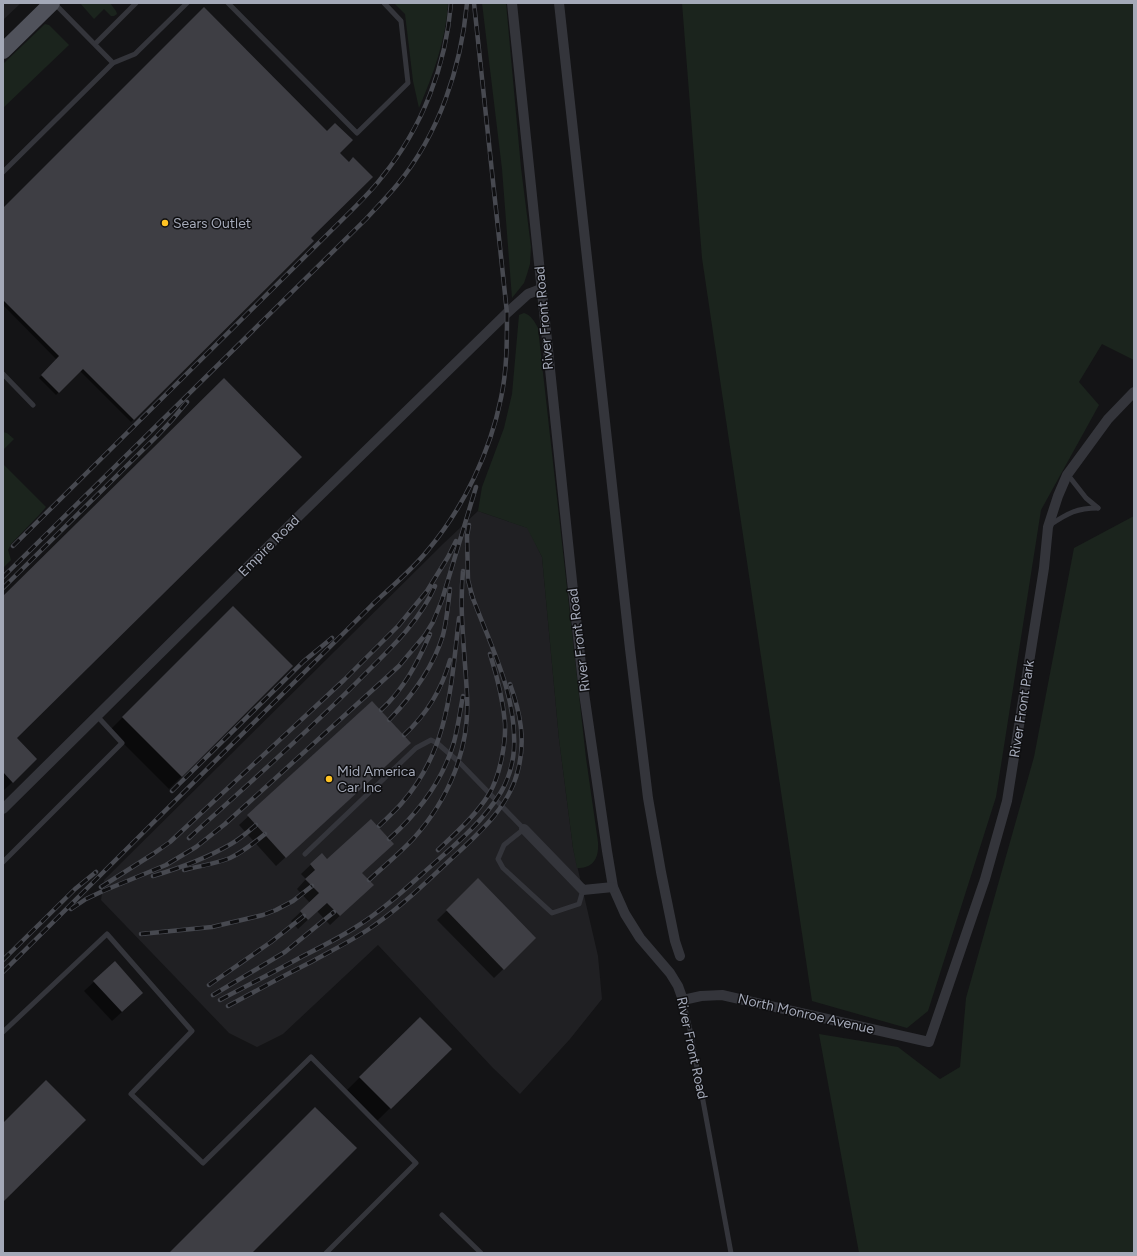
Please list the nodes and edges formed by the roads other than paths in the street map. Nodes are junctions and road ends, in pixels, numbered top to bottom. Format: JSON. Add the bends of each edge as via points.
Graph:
{"nodes":[{"id":1,"x":53,"y":3,"type":"edge"},
{"id":2,"x":136,"y":3,"type":"edge"},
{"id":3,"x":187,"y":3,"type":"edge"},
{"id":4,"x":228,"y":3,"type":"edge"},
{"id":5,"x":384,"y":3,"type":"edge"},
{"id":6,"x":512,"y":3,"type":"edge"},
{"id":7,"x":559,"y":3,"type":"edge"},
{"id":8,"x":94,"y":44,"type":"junction"},
{"id":9,"x":6,"y":46,"type":"edge"},
{"id":10,"x":114,"y":63,"type":"junction"},
{"id":11,"x":3,"y":172,"type":"edge"},
{"id":12,"x":541,"y":290,"type":"junction"},
{"id":13,"x":3,"y":374,"type":"edge"},
{"id":14,"x":1134,"y":392,"type":"edge"},
{"id":15,"x":33,"y":405,"type":"dead end"},
{"id":16,"x":1067,"y":475,"type":"junction"},
{"id":17,"x":1048,"y":527,"type":"junction"},
{"id":18,"x":97,"y":716,"type":"junction"},
{"id":19,"x":3,"y":809,"type":"edge"},
{"id":20,"x":524,"y":829,"type":"junction"},
{"id":21,"x":304,"y":854,"type":"dead end"},
{"id":22,"x":3,"y":862,"type":"edge"},
{"id":23,"x":613,"y":887,"type":"junction"},
{"id":24,"x":583,"y":890,"type":"junction"},
{"id":25,"x":680,"y":956,"type":"dead end"},
{"id":26,"x":683,"y":1000,"type":"junction"},
{"id":27,"x":3,"y":1032,"type":"edge"},
{"id":28,"x":929,"y":1042,"type":"joint"},
{"id":29,"x":442,"y":1215,"type":"dead end"},
{"id":30,"x":326,"y":1253,"type":"edge"},
{"id":31,"x":480,"y":1253,"type":"edge"},
{"id":32,"x":731,"y":1253,"type":"edge"}],
"edges":[{"from":1,"to":8,"type":"lane"},
{"from":1,"to":9,"type":"main road"},
{"from":2,"to":8,"type":"lane"},
{"from":3,"to":10,"type":"lane","via":[[135,54]]},
{"from":4,"to":5,"type":"lane","via":[[357,133],[408,83],[401,21]]},
{"from":6,"to":12,"type":"street","name":"River Front Road"},
{"from":7,"to":25,"type":"street","via":[[648,798],[674,940]]},
{"from":8,"to":10,"type":"lane"},
{"from":10,"to":11,"type":"lane"},
{"from":12,"to":18,"type":"street","name":"Empire Road","via":[[528,294],[507,313]]},
{"from":12,"to":23,"type":"street","name":"River Front Road","via":[[584,693]]},
{"from":13,"to":15,"type":"lane"},
{"from":14,"to":16,"type":"street","name":"River Front Park","via":[[1108,419]]},
{"from":16,"to":17,"type":"street","name":"River Front Park"},
{"from":16,"to":17,"type":"lane","via":[[1098,508],[1079,509]]},
{"from":17,"to":28,"type":"street","name":"River Front Park","via":[[1044,568],[1007,801],[986,879]]},
{"from":18,"to":19,"type":"street","name":"Empire Road"},
{"from":18,"to":22,"type":"lane","via":[[122,743]]},
{"from":20,"to":21,"type":"lane","via":[[459,762],[431,740],[416,748]]},
{"from":20,"to":24,"type":"street"},
{"from":20,"to":24,"type":"lane","via":[[504,844],[498,859],[503,868],[552,913],[579,904]]},
{"from":23,"to":24,"type":"street"},
{"from":23,"to":26,"type":"street","name":"River Front Road","via":[[625,914],[640,938],[674,980]]},
{"from":26,"to":28,"type":"street","name":"North Monroe Avenue","via":[[722,995]]},
{"from":26,"to":32,"type":"lane","name":"River Front Road"},
{"from":27,"to":30,"type":"lane","via":[[107,934],[192,1031],[131,1094],[203,1162],[311,1056],[416,1163]]},
{"from":29,"to":31,"type":"lane"}]}
